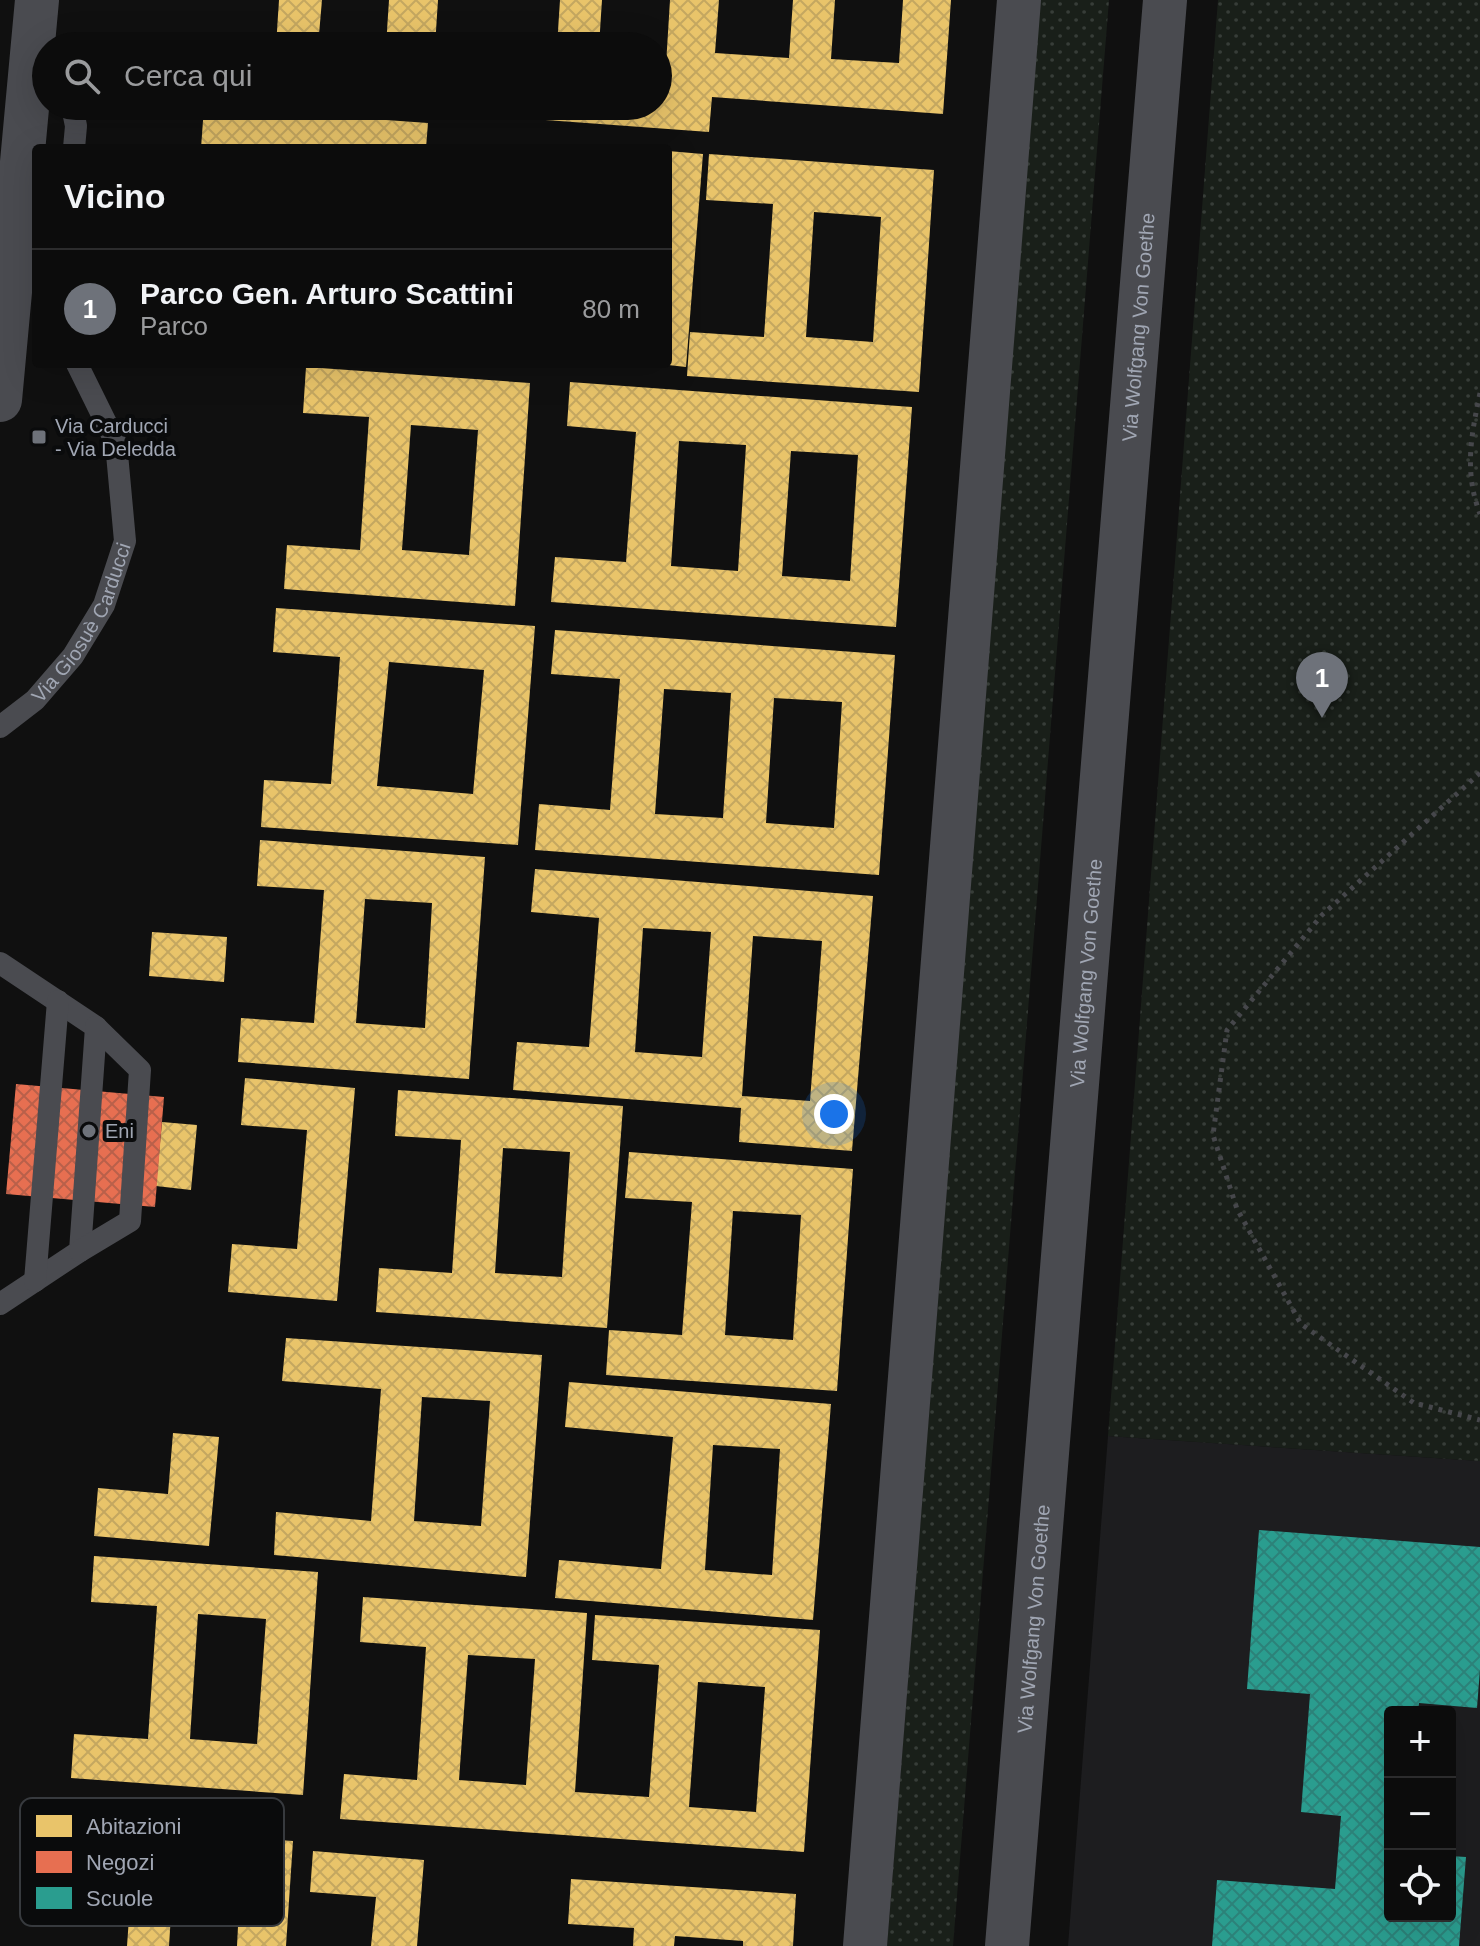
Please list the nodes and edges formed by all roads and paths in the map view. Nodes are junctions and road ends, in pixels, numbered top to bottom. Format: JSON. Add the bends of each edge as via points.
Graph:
{"nodes":[{"id":1,"x":1019,"y":0,"type":"edge"},
{"id":2,"x":1165,"y":0,"type":"edge"},
{"id":3,"x":32,"y":97,"type":"edge"},
{"id":4,"x":75,"y":120,"type":"edge"},
{"id":5,"x":74,"y":144,"type":"edge"},
{"id":6,"x":79,"y":368,"type":"edge"},
{"id":7,"x":1480,"y":393,"type":"edge"},
{"id":8,"x":0,"y":400,"type":"edge"},
{"id":9,"x":1480,"y":514,"type":"edge"},
{"id":10,"x":0,"y":727,"type":"edge"},
{"id":11,"x":1480,"y":773,"type":"edge"},
{"id":12,"x":0,"y":963,"type":"edge"},
{"id":13,"x":58,"y":1001,"type":"junction"},
{"id":14,"x":96,"y":1027,"type":"junction"},
{"id":15,"x":80,"y":1251,"type":"junction"},
{"id":16,"x":35,"y":1281,"type":"junction"},
{"id":17,"x":0,"y":1304,"type":"edge"},
{"id":18,"x":1480,"y":1420,"type":"edge"},
{"id":19,"x":865,"y":1946,"type":"edge"},
{"id":20,"x":1007,"y":1946,"type":"edge"}],
"edges":[{"from":1,"to":19,"type":"street"},
{"from":2,"to":20,"type":"street","name":"Via Wolfgang Von Goethe"},
{"from":3,"to":8,"type":"street"},
{"from":4,"to":5,"type":"lane"},
{"from":6,"to":10,"type":"lane","name":"Via Giosuè Carducci","via":[[116,443],[125,541],[104,605],[73,656],[35,700]]},
{"from":7,"to":9,"type":"path","via":[[1469,447]]},
{"from":11,"to":18,"type":"path","via":[[1322,915],[1227,1030],[1213,1135],[1237,1209],[1301,1324],[1414,1403]]},
{"from":12,"to":13,"type":"lane"},
{"from":13,"to":14,"type":"lane"},
{"from":13,"to":16,"type":"lane"},
{"from":14,"to":15,"type":"lane"},
{"from":14,"to":15,"type":"lane","via":[[140,1070],[130,1221]]},
{"from":15,"to":16,"type":"lane"},
{"from":16,"to":17,"type":"lane"}]}
